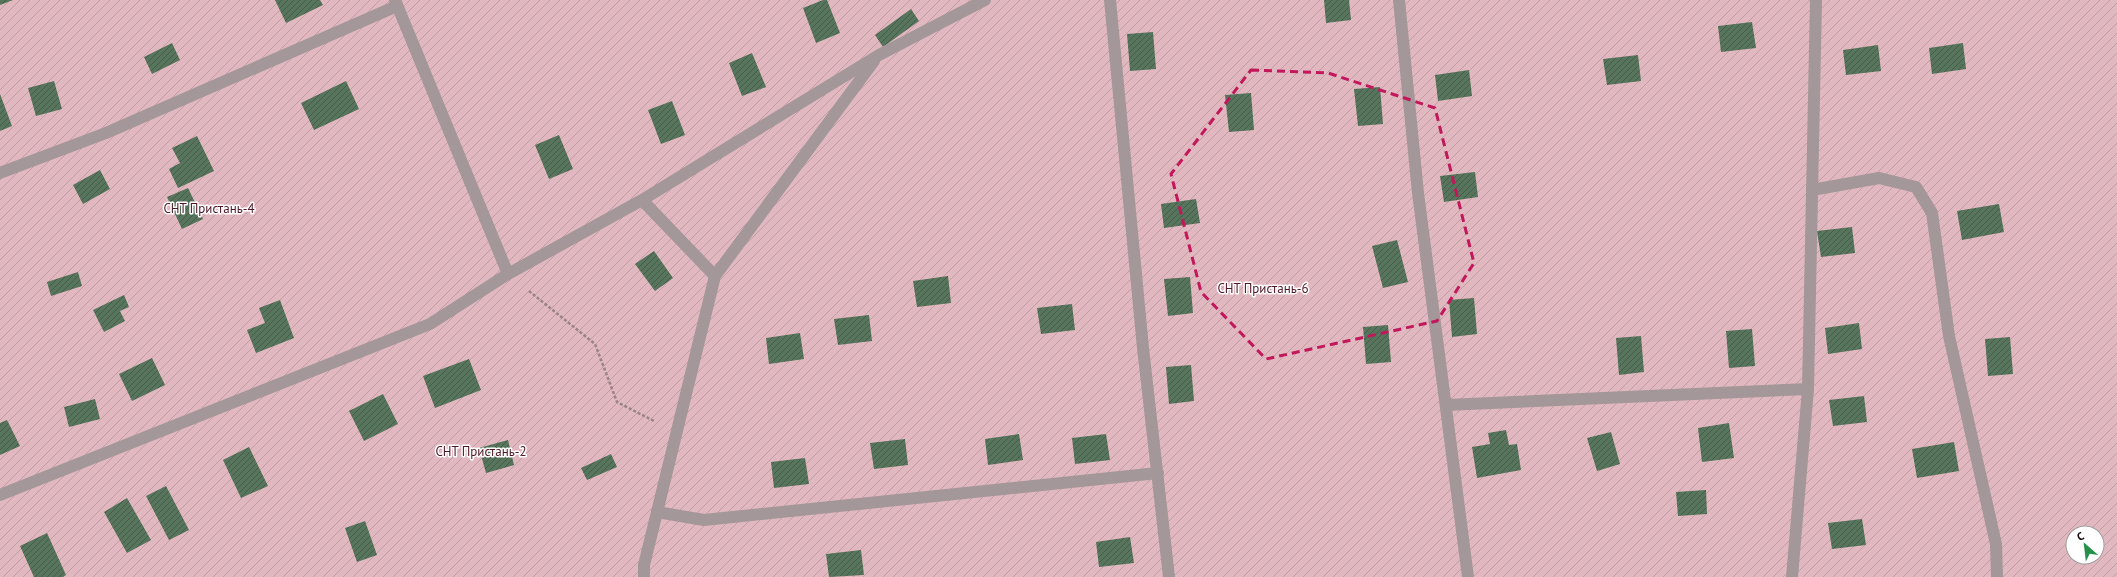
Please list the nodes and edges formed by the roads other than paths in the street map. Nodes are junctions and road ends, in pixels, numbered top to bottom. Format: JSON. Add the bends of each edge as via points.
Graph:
{"nodes":[{"id":1,"x":985,"y":0,"type":"edge"},
{"id":2,"x":1110,"y":0,"type":"edge"},
{"id":3,"x":1399,"y":0,"type":"edge"},
{"id":4,"x":1816,"y":0,"type":"edge"},
{"id":5,"x":396,"y":3,"type":"edge"},
{"id":6,"x":879,"y":55,"type":"junction"},
{"id":7,"x":0,"y":172,"type":"edge"},
{"id":8,"x":1812,"y":190,"type":"junction"},
{"id":9,"x":642,"y":200,"type":"junction"},
{"id":10,"x":508,"y":274,"type":"junction"},
{"id":11,"x":716,"y":276,"type":"junction"},
{"id":12,"x":1808,"y":389,"type":"junction"},
{"id":13,"x":1446,"y":406,"type":"junction"},
{"id":14,"x":1158,"y":473,"type":"junction"},
{"id":15,"x":0,"y":495,"type":"edge"},
{"id":16,"x":657,"y":512,"type":"junction"},
{"id":17,"x":644,"y":577,"type":"edge"},
{"id":18,"x":1169,"y":577,"type":"edge"},
{"id":19,"x":1468,"y":577,"type":"edge"},
{"id":20,"x":1792,"y":577,"type":"edge"},
{"id":21,"x":1997,"y":577,"type":"edge"}],
"edges":[{"from":1,"to":6,"type":"street"},
{"from":2,"to":14,"type":"street"},
{"from":3,"to":13,"type":"street","via":[[1418,193]]},
{"from":4,"to":8,"type":"street"},
{"from":5,"to":7,"type":"street","via":[[106,133]]},
{"from":5,"to":10,"type":"street"},
{"from":6,"to":9,"type":"street"},
{"from":6,"to":11,"type":"street"},
{"from":8,"to":12,"type":"street"},
{"from":8,"to":21,"type":"street","via":[[1879,178],[1916,187],[1932,213],[1949,336],[1996,544]]},
{"from":9,"to":10,"type":"street"},
{"from":9,"to":11,"type":"street"},
{"from":10,"to":15,"type":"street","via":[[430,324]]},
{"from":11,"to":16,"type":"street"},
{"from":12,"to":13,"type":"street"},
{"from":12,"to":20,"type":"street"},
{"from":13,"to":19,"type":"street"},
{"from":14,"to":16,"type":"street","via":[[704,520]]},
{"from":14,"to":18,"type":"street"},
{"from":16,"to":17,"type":"street","via":[[644,565]]}]}
